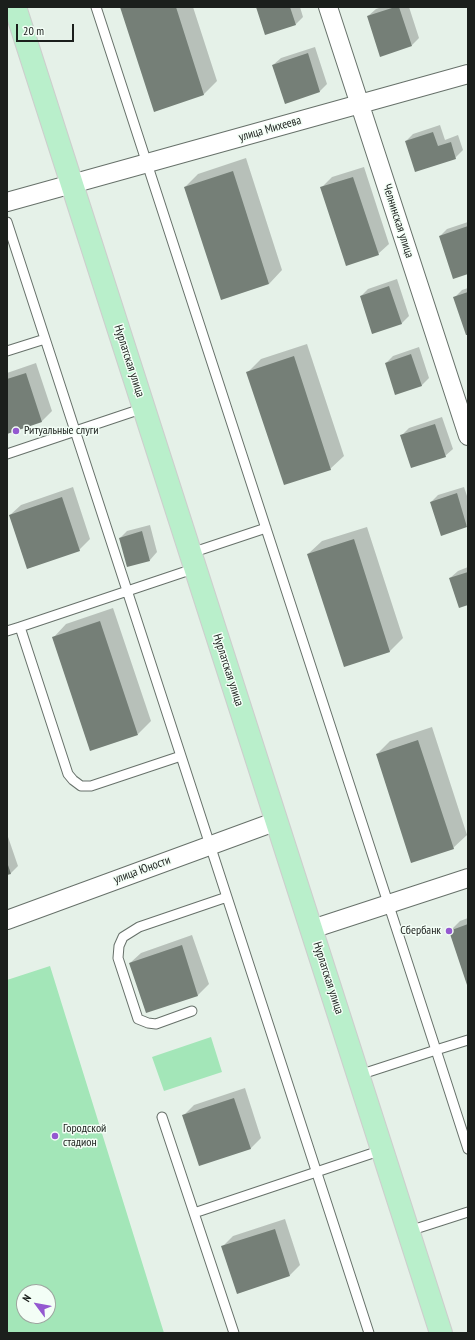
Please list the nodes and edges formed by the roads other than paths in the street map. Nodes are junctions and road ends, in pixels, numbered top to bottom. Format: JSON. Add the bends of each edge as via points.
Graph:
{"nodes":[{"id":1,"x":15,"y":7,"type":"edge"},
{"id":2,"x":96,"y":7,"type":"edge"},
{"id":3,"x":328,"y":7,"type":"edge"},
{"id":4,"x":468,"y":74,"type":"edge"},
{"id":5,"x":360,"y":104,"type":"junction"},
{"id":6,"x":147,"y":163,"type":"junction"},
{"id":7,"x":72,"y":184,"type":"junction"},
{"id":8,"x":7,"y":202,"type":"edge"},
{"id":9,"x":7,"y":222,"type":"edge"},
{"id":10,"x":45,"y":339,"type":"junction"},
{"id":11,"x":7,"y":351,"type":"edge"},
{"id":12,"x":144,"y":408,"type":"junction"},
{"id":13,"x":75,"y":431,"type":"junction"},
{"id":14,"x":468,"y":436,"type":"edge"},
{"id":15,"x":7,"y":454,"type":"edge"},
{"id":16,"x":266,"y":528,"type":"junction"},
{"id":17,"x":193,"y":561,"type":"junction"},
{"id":18,"x":127,"y":591,"type":"junction"},
{"id":19,"x":20,"y":627,"type":"junction"},
{"id":20,"x":7,"y":631,"type":"edge"},
{"id":21,"x":181,"y":756,"type":"junction"},
{"id":22,"x":277,"y":821,"type":"junction"},
{"id":23,"x":210,"y":845,"type":"junction"},
{"id":24,"x":468,"y":878,"type":"edge"},
{"id":25,"x":227,"y":897,"type":"junction"},
{"id":26,"x":388,"y":904,"type":"junction"},
{"id":27,"x":7,"y":920,"type":"edge"},
{"id":28,"x":312,"y":929,"type":"junction"},
{"id":29,"x":192,"y":1011,"type":"dead end"},
{"id":30,"x":468,"y":1040,"type":"edge"},
{"id":31,"x":436,"y":1050,"type":"junction"},
{"id":32,"x":359,"y":1076,"type":"junction"},
{"id":33,"x":162,"y":1117,"type":"dead end"},
{"id":34,"x":468,"y":1149,"type":"edge"},
{"id":35,"x":382,"y":1150,"type":"junction"},
{"id":36,"x":316,"y":1172,"type":"junction"},
{"id":37,"x":194,"y":1212,"type":"junction"},
{"id":38,"x":468,"y":1212,"type":"edge"},
{"id":39,"x":408,"y":1231,"type":"junction"},
{"id":40,"x":234,"y":1333,"type":"edge"},
{"id":41,"x":369,"y":1333,"type":"edge"},
{"id":42,"x":441,"y":1333,"type":"edge"}],
"edges":[{"from":1,"to":7,"type":"main road","name":"Нурлатская улица"},
{"from":2,"to":6,"type":"lane"},
{"from":3,"to":5,"type":"street","name":"Челнинская улица"},
{"from":4,"to":5,"type":"street","name":"улица Михеева"},
{"from":5,"to":6,"type":"street","name":"улица Михеева"},
{"from":5,"to":14,"type":"street","name":"Челнинская улица"},
{"from":6,"to":7,"type":"street","name":"улица Михеева"},
{"from":6,"to":16,"type":"lane"},
{"from":7,"to":8,"type":"street","name":"улица Михеева"},
{"from":7,"to":12,"type":"main road","name":"Нурлатская улица"},
{"from":9,"to":10,"type":"lane"},
{"from":10,"to":11,"type":"lane"},
{"from":10,"to":13,"type":"lane"},
{"from":12,"to":13,"type":"lane"},
{"from":12,"to":17,"type":"main road","name":"Нурлатская улица"},
{"from":13,"to":15,"type":"lane"},
{"from":13,"to":18,"type":"lane"},
{"from":16,"to":17,"type":"lane"},
{"from":16,"to":26,"type":"lane"},
{"from":17,"to":18,"type":"lane"},
{"from":17,"to":22,"type":"main road","name":"Нурлатская улица"},
{"from":18,"to":19,"type":"lane"},
{"from":18,"to":21,"type":"lane"},
{"from":19,"to":20,"type":"lane"},
{"from":19,"to":21,"type":"lane","via":[[68,774],[73,780],[81,786],[91,786]]},
{"from":21,"to":23,"type":"lane"},
{"from":22,"to":23,"type":"street","name":"улица Юности"},
{"from":22,"to":28,"type":"main road","name":"Нурлатская улица"},
{"from":23,"to":25,"type":"lane"},
{"from":23,"to":27,"type":"street","name":"улица Юности"},
{"from":24,"to":26,"type":"street"},
{"from":25,"to":29,"type":"lane","via":[[139,926],[123,937],[119,946],[118,958],[138,1019],[148,1024],[156,1024]]},
{"from":25,"to":36,"type":"lane"},
{"from":26,"to":28,"type":"street"},
{"from":26,"to":31,"type":"lane"},
{"from":28,"to":32,"type":"main road","name":"Нурлатская улица"},
{"from":30,"to":31,"type":"lane"},
{"from":31,"to":32,"type":"lane"},
{"from":31,"to":34,"type":"lane"},
{"from":32,"to":35,"type":"main road","name":"Нурлатская улица"},
{"from":33,"to":37,"type":"lane"},
{"from":35,"to":36,"type":"lane"},
{"from":35,"to":39,"type":"main road","name":"Нурлатская улица"},
{"from":36,"to":37,"type":"lane"},
{"from":36,"to":41,"type":"lane"},
{"from":37,"to":40,"type":"lane"},
{"from":38,"to":39,"type":"lane"},
{"from":39,"to":42,"type":"main road","name":"Нурлатская улица"}]}
